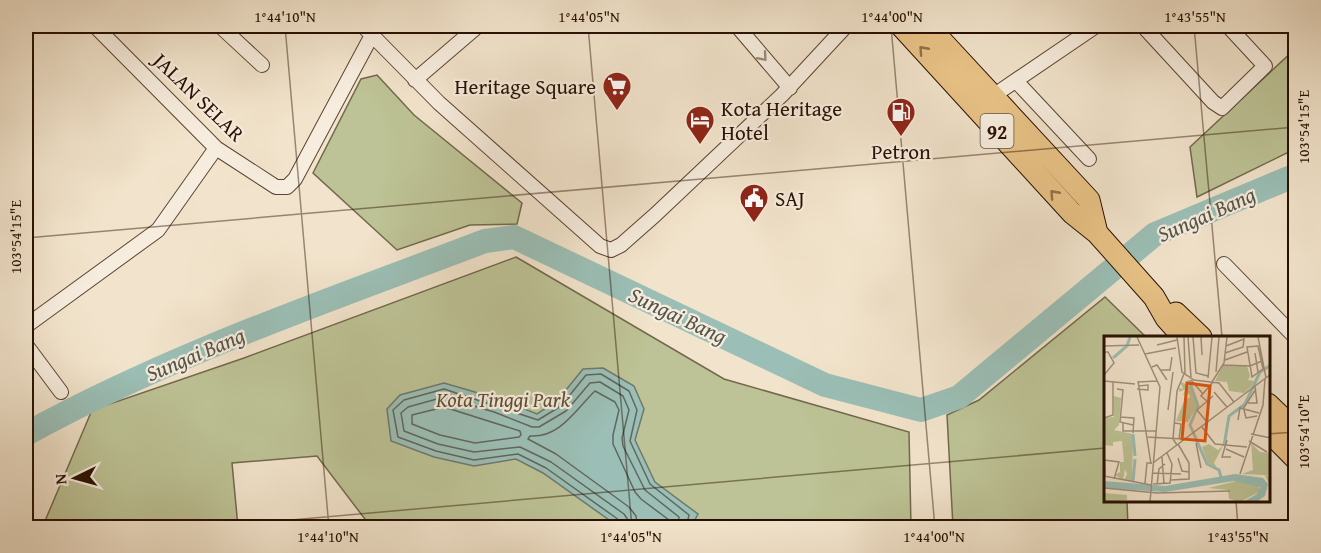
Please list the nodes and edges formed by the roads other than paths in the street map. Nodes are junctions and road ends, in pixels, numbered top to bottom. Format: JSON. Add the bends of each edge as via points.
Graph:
{"nodes":[{"id":1,"x":95,"y":26,"type":"edge"},
{"id":2,"x":220,"y":26,"type":"edge"},
{"id":3,"x":478,"y":26,"type":"edge"},
{"id":4,"x":737,"y":26,"type":"edge"},
{"id":5,"x":844,"y":26,"type":"edge"},
{"id":6,"x":901,"y":26,"type":"edge"},
{"id":7,"x":928,"y":26,"type":"edge"},
{"id":8,"x":1096,"y":26,"type":"edge"},
{"id":9,"x":1143,"y":26,"type":"edge"},
{"id":10,"x":1228,"y":26,"type":"edge"},
{"id":11,"x":368,"y":30,"type":"edge"},
{"id":12,"x":262,"y":65,"type":"dead end"},
{"id":13,"x":415,"y":80,"type":"junction"},
{"id":14,"x":1016,"y":81,"type":"junction"},
{"id":15,"x":790,"y":88,"type":"junction"},
{"id":16,"x":993,"y":96,"type":"junction"},
{"id":17,"x":216,"y":148,"type":"junction"},
{"id":18,"x":1089,"y":159,"type":"dead end"},
{"id":19,"x":1097,"y":233,"type":"junction"},
{"id":20,"x":1224,"y":264,"type":"dead end"},
{"id":21,"x":1154,"y":297,"type":"junction"},
{"id":22,"x":26,"y":326,"type":"edge"},
{"id":23,"x":1182,"y":336,"type":"edge"},
{"id":24,"x":1200,"y":336,"type":"edge"},
{"id":25,"x":1296,"y":338,"type":"edge"},
{"id":26,"x":26,"y":345,"type":"edge"},
{"id":27,"x":61,"y":392,"type":"dead end"},
{"id":28,"x":1270,"y":405,"type":"edge"},
{"id":29,"x":1296,"y":431,"type":"edge"},
{"id":30,"x":1270,"y":432,"type":"edge"},
{"id":31,"x":1296,"y":459,"type":"edge"}],
"edges":[{"from":1,"to":17,"type":"street","name":"JALAN SELAR"},
{"from":2,"to":12,"type":"street"},
{"from":3,"to":13,"type":"street"},
{"from":4,"to":15,"type":"street","one_way":true},
{"from":5,"to":15,"type":"street"},
{"from":19,"to":6,"type":"main road","number":"92","one_way":true,"via":[[1072,213]]},
{"from":7,"to":16,"type":"main road","number":"92"},
{"from":8,"to":14,"type":"street"},
{"from":9,"to":10,"type":"street","via":[[1223,108],[1264,68],[1262,61]]},
{"from":11,"to":13,"type":"street"},
{"from":11,"to":17,"type":"street","name":"JALAN SELAR","via":[[292,183],[281,188],[270,185]]},
{"from":13,"to":15,"type":"street","via":[[600,246],[611,250],[655,215]]},
{"from":14,"to":16,"type":"street"},
{"from":14,"to":18,"type":"street"},
{"from":16,"to":19,"type":"main road","number":"92","via":[[1089,200]]},
{"from":17,"to":22,"type":"street","via":[[158,230]]},
{"from":19,"to":21,"type":"main road","number":"92"},
{"from":20,"to":25,"type":"street"},
{"from":21,"to":23,"type":"main road","number":"92"},
{"from":21,"to":24,"type":"main road","number":"92"},
{"from":26,"to":27,"type":"street"},
{"from":28,"to":29,"type":"main road"},
{"from":30,"to":31,"type":"main road"}]}
